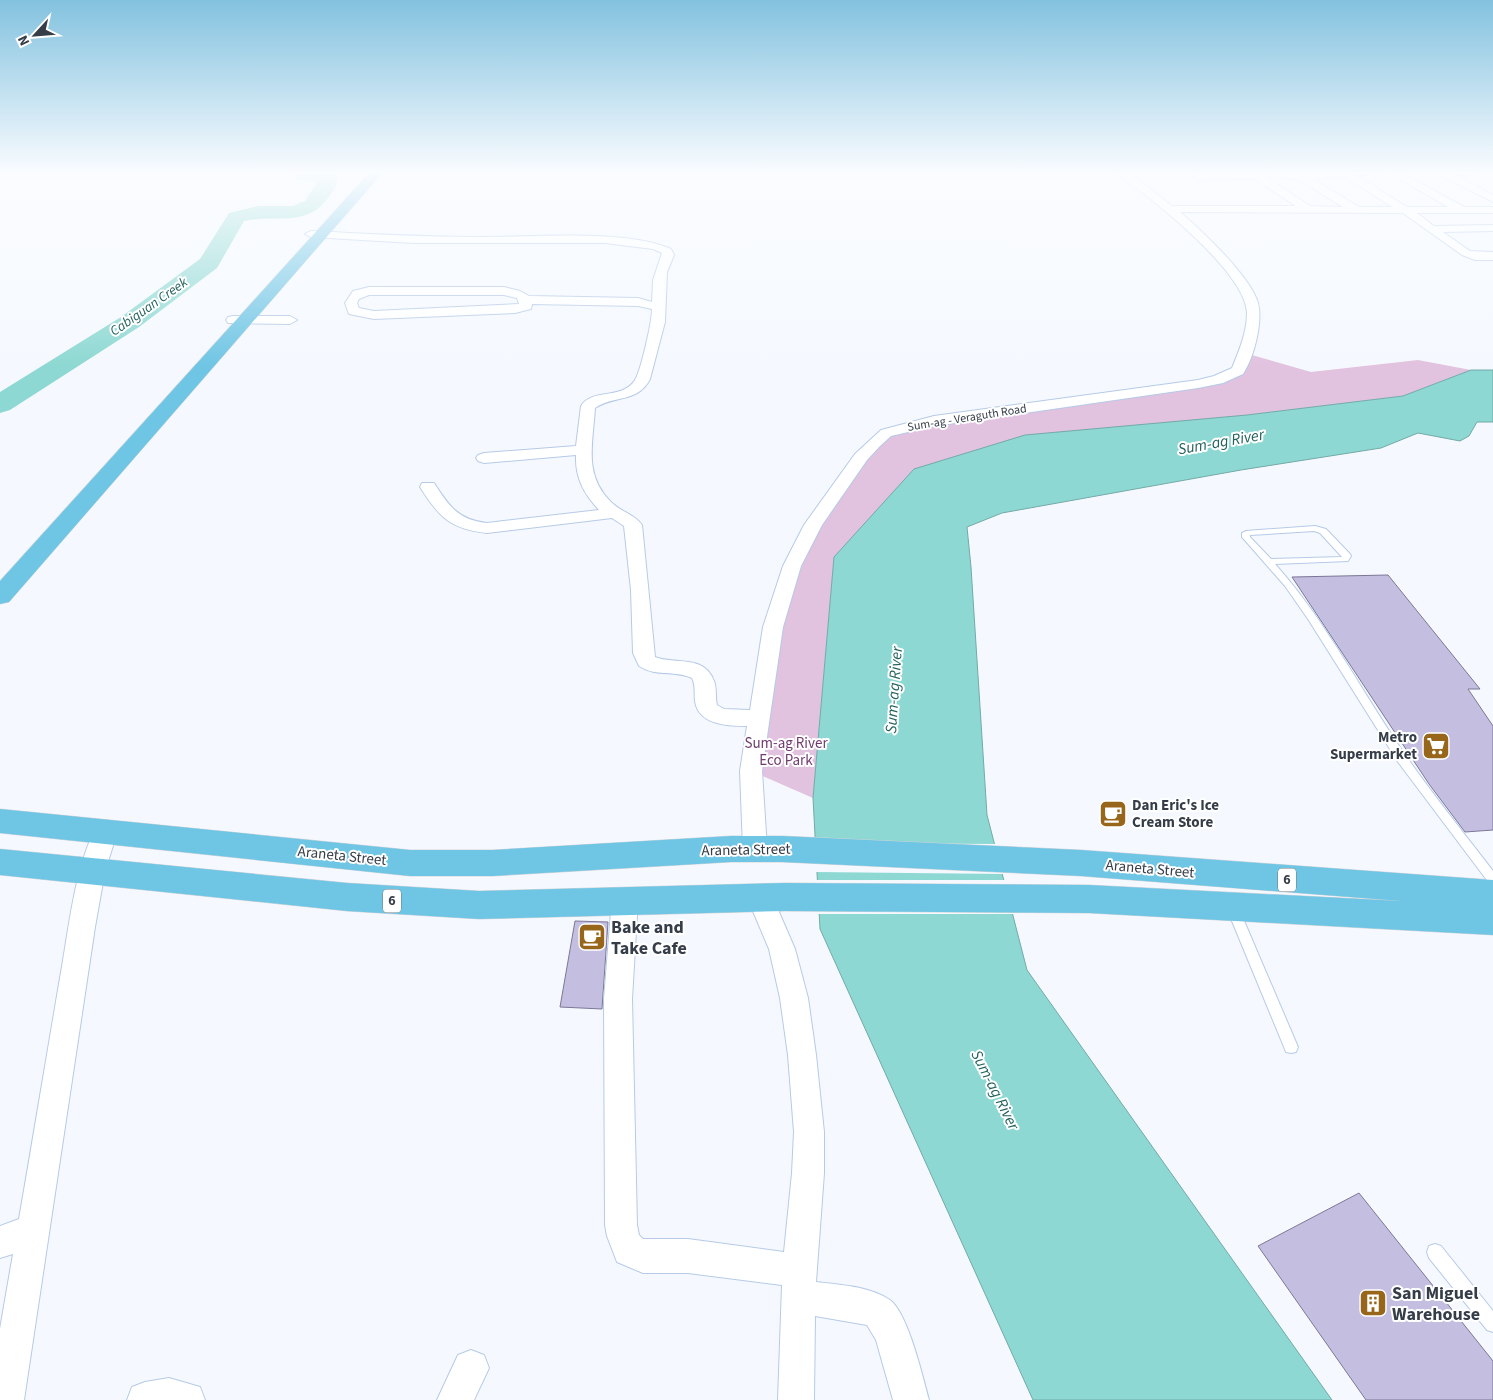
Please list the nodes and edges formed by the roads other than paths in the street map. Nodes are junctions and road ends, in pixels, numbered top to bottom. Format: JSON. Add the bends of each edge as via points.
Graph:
{"nodes":[{"id":1,"x":313,"y":236,"type":"edge"},
{"id":2,"x":353,"y":236,"type":"edge"},
{"id":3,"x":1201,"y":236,"type":"edge"},
{"id":4,"x":1442,"y":236,"type":"edge"},
{"id":5,"x":1493,"y":256,"type":"edge"},
{"id":6,"x":525,"y":300,"type":"junction"},
{"id":7,"x":659,"y":307,"type":"junction"},
{"id":8,"x":238,"y":320,"type":"junction"},
{"id":9,"x":290,"y":320,"type":"dead end"},
{"id":10,"x":583,"y":450,"type":"junction"},
{"id":11,"x":484,"y":458,"type":"dead end"},
{"id":12,"x":428,"y":488,"type":"dead end"},
{"id":13,"x":615,"y":513,"type":"junction"},
{"id":14,"x":1269,"y":562,"type":"junction"},
{"id":15,"x":0,"y":573,"type":"edge"},
{"id":16,"x":0,"y":596,"type":"edge"},
{"id":17,"x":758,"y":718,"type":"junction"},
{"id":18,"x":0,"y":820,"type":"edge"},
{"id":19,"x":106,"y":830,"type":"junction"},
{"id":20,"x":768,"y":849,"type":"junction"},
{"id":21,"x":0,"y":862,"type":"edge"},
{"id":22,"x":92,"y":871,"type":"junction"},
{"id":23,"x":1493,"y":880,"type":"edge"},
{"id":24,"x":1493,"y":894,"type":"edge"},
{"id":25,"x":772,"y":897,"type":"junction"},
{"id":26,"x":625,"y":900,"type":"junction"},
{"id":27,"x":1231,"y":906,"type":"junction"},
{"id":28,"x":1493,"y":920,"type":"edge"},
{"id":29,"x":1291,"y":1047,"type":"dead end"},
{"id":30,"x":32,"y":1231,"type":"junction"},
{"id":31,"x":0,"y":1242,"type":"edge"},
{"id":32,"x":1435,"y":1252,"type":"dead end"},
{"id":33,"x":799,"y":1284,"type":"junction"},
{"id":34,"x":1493,"y":1324,"type":"edge"},
{"id":35,"x":471,"y":1368,"type":"dead end"},
{"id":36,"x":6,"y":1400,"type":"edge"},
{"id":37,"x":145,"y":1400,"type":"edge"},
{"id":38,"x":187,"y":1400,"type":"edge"},
{"id":39,"x":455,"y":1400,"type":"edge"},
{"id":40,"x":796,"y":1400,"type":"edge"},
{"id":41,"x":910,"y":1400,"type":"edge"}],
"edges":[{"from":1,"to":8,"type":"highway"},
{"from":2,"to":7,"type":"street","via":[[413,240],[605,240],[656,246],[664,248],[668,255],[661,266],[657,290]]},
{"from":3,"to":17,"type":"street","name":"Sum-ag - Veraguth Road","via":[[1247,292],[1252,303],[1251,326],[1238,371],[1198,384],[934,421],[886,433],[861,457],[836,491],[813,525],[792,566],[773,627]]},
{"from":4,"to":5,"type":"street","via":[[1466,253]]},
{"from":6,"to":6,"type":"street","via":[[504,291],[380,290],[357,294],[351,303],[354,311],[374,315],[515,309],[526,306]]},
{"from":6,"to":7,"type":"street","via":[[638,302]]},
{"from":7,"to":10,"type":"street","via":[[641,383],[626,394],[588,406]]},
{"from":8,"to":9,"type":"street"},
{"from":8,"to":15,"type":"highway"},
{"from":8,"to":16,"type":"highway"},
{"from":10,"to":11,"type":"street"},
{"from":10,"to":13,"type":"street","via":[[588,487]]},
{"from":12,"to":13,"type":"street","via":[[448,514],[469,527],[487,528]]},
{"from":13,"to":17,"type":"street","via":[[633,525],[646,661],[652,665],[688,668],[699,673],[706,685],[705,705],[708,711],[721,717]]},
{"from":14,"to":14,"type":"lane","via":[[1345,559],[1347,556],[1323,531],[1315,528],[1246,533]]},
{"from":14,"to":23,"type":"lane","via":[[1311,617],[1402,760]]},
{"from":17,"to":20,"type":"street","name":"Sum-ag - Veraguth Road","via":[[751,772]]},
{"from":18,"to":19,"type":"highway","name":"Araneta Street","number":"6"},
{"from":19,"to":20,"type":"highway","name":"Araneta Street","number":"6","via":[[410,863],[493,863]]},
{"from":19,"to":22,"type":"street"},
{"from":20,"to":24,"type":"highway","name":"Araneta Street","number":"6","via":[[1081,863]]},
{"from":21,"to":22,"type":"highway","name":"Araneta Street","number":"6"},
{"from":22,"to":26,"type":"highway","name":"Araneta Street","number":"6","via":[[392,901],[479,905]]},
{"from":22,"to":30,"type":"street"},
{"from":25,"to":26,"type":"highway","name":"Araneta Street","number":"6"},
{"from":25,"to":27,"type":"highway","name":"Araneta Street","number":"6","via":[[1090,899]]},
{"from":25,"to":33,"type":"street","via":[[794,998],[809,1132]]},
{"from":26,"to":33,"type":"street","via":[[618,999],[621,1225],[625,1242],[629,1250],[643,1256],[688,1256]]},
{"from":27,"to":28,"type":"highway","name":"Araneta Street","number":"6"},
{"from":27,"to":29,"type":"lane"},
{"from":30,"to":31,"type":"street"},
{"from":30,"to":36,"type":"street"},
{"from":32,"to":34,"type":"lane"},
{"from":33,"to":40,"type":"street"},
{"from":33,"to":41,"type":"street","via":[[880,1313],[888,1325]]},
{"from":35,"to":39,"type":"street"},
{"from":37,"to":38,"type":"street","via":[[169,1396]]}]}
